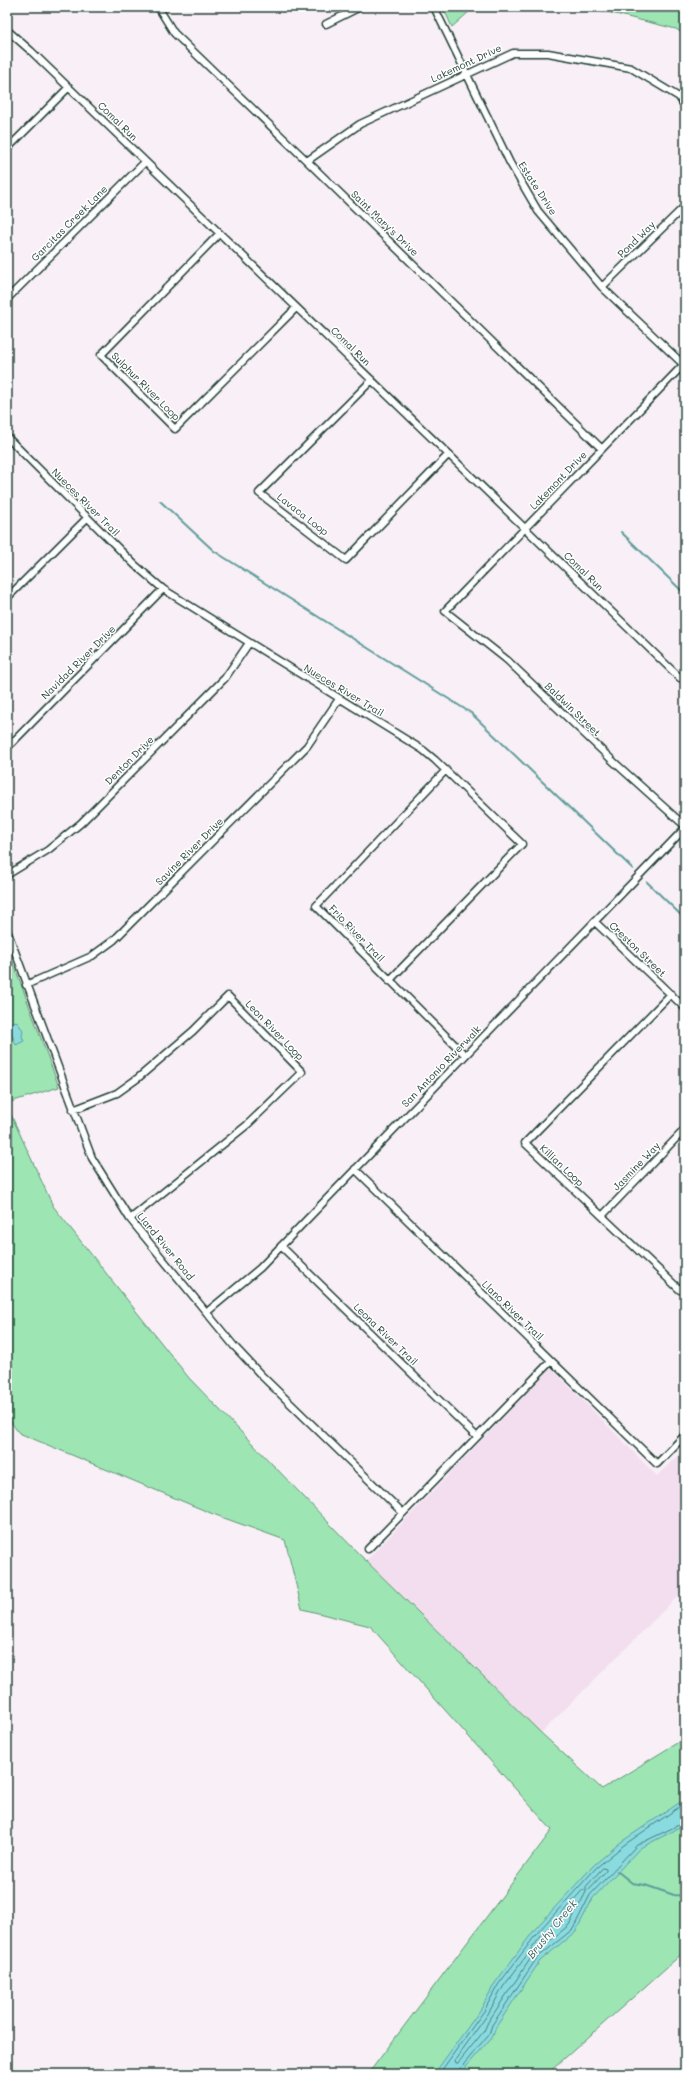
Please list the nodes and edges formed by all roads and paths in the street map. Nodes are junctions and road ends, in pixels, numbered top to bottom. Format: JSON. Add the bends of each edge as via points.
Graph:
{"nodes":[{"id":1,"x":158,"y":7,"type":"edge"},
{"id":2,"x":360,"y":7,"type":"edge"},
{"id":3,"x":434,"y":7,"type":"edge"},
{"id":4,"x":326,"y":24,"type":"dead end"},
{"id":5,"x":7,"y":30,"type":"edge"},
{"id":6,"x":467,"y":73,"type":"junction"},
{"id":7,"x":69,"y":87,"type":"junction"},
{"id":8,"x":685,"y":107,"type":"edge"},
{"id":9,"x":7,"y":149,"type":"edge"},
{"id":10,"x":308,"y":161,"type":"junction"},
{"id":11,"x":145,"y":162,"type":"junction"},
{"id":12,"x":685,"y":206,"type":"edge"},
{"id":13,"x":219,"y":234,"type":"junction"},
{"id":14,"x":602,"y":286,"type":"junction"},
{"id":15,"x":7,"y":299,"type":"edge"},
{"id":16,"x":296,"y":308,"type":"junction"},
{"id":17,"x":685,"y":364,"type":"edge"},
{"id":18,"x":372,"y":380,"type":"junction"},
{"id":19,"x":8,"y":442,"type":"edge"},
{"id":20,"x":602,"y":449,"type":"junction"},
{"id":21,"x":448,"y":455,"type":"junction"},
{"id":22,"x":87,"y":518,"type":"junction"},
{"id":23,"x":526,"y":529,"type":"junction"},
{"id":24,"x":163,"y":589,"type":"junction"},
{"id":25,"x":7,"y":598,"type":"edge"},
{"id":26,"x":445,"y":611,"type":"joint"},
{"id":27,"x":249,"y":643,"type":"junction"},
{"id":28,"x":680,"y":678,"type":"dead end"},
{"id":29,"x":339,"y":699,"type":"junction"},
{"id":30,"x":7,"y":748,"type":"edge"},
{"id":31,"x":446,"y":770,"type":"junction"},
{"id":32,"x":685,"y":827,"type":"edge"},
{"id":33,"x":7,"y":875,"type":"edge"},
{"id":34,"x":595,"y":922,"type":"junction"},
{"id":35,"x":7,"y":930,"type":"edge"},
{"id":36,"x":389,"y":981,"type":"junction"},
{"id":37,"x":26,"y":985,"type":"junction"},
{"id":38,"x":670,"y":994,"type":"junction"},
{"id":39,"x":685,"y":1008,"type":"edge"},
{"id":40,"x":465,"y":1055,"type":"junction"},
{"id":41,"x":73,"y":1110,"type":"junction"},
{"id":42,"x":685,"y":1129,"type":"edge"},
{"id":43,"x":355,"y":1169,"type":"junction"},
{"id":44,"x":602,"y":1216,"type":"junction"},
{"id":45,"x":130,"y":1219,"type":"junction"},
{"id":46,"x":281,"y":1246,"type":"junction"},
{"id":47,"x":685,"y":1284,"type":"edge"},
{"id":48,"x":206,"y":1312,"type":"junction"},
{"id":49,"x":551,"y":1361,"type":"junction"},
{"id":50,"x":685,"y":1435,"type":"edge"},
{"id":51,"x":477,"y":1437,"type":"junction"},
{"id":52,"x":403,"y":1513,"type":"junction"},
{"id":53,"x":368,"y":1549,"type":"dead end"}],
"edges":[{"from":1,"to":10,"type":"street","name":"Saint Mary's Drive","via":[[174,33]]},
{"from":2,"to":4,"type":"street"},
{"from":3,"to":6,"type":"street","name":"Estate Drive"},
{"from":5,"to":7,"type":"street","name":"Comal Run"},
{"from":6,"to":8,"type":"street","name":"Lakemont Drive","via":[[513,53],[556,54],[631,68],[679,97]]},
{"from":6,"to":10,"type":"street","name":"Lakemont Drive","via":[[360,124]]},
{"from":6,"to":14,"type":"street","name":"Estate Drive","via":[[510,163],[538,211]]},
{"from":7,"to":9,"type":"street"},
{"from":7,"to":11,"type":"street","name":"Comal Run"},
{"from":10,"to":20,"type":"street","name":"Saint Mary's Drive"},
{"from":11,"to":13,"type":"street","name":"Comal Run"},
{"from":11,"to":15,"type":"street","name":"Garcitas Creek Lane"},
{"from":12,"to":14,"type":"street","name":"Pond Way"},
{"from":13,"to":16,"type":"street","name":"Comal Run"},
{"from":13,"to":16,"type":"street","name":"Sulphur River Loop","via":[[101,355],[175,429]]},
{"from":14,"to":17,"type":"street","name":"Estate Drive"},
{"from":16,"to":18,"type":"street","name":"Comal Run"},
{"from":17,"to":20,"type":"street","name":"Lakemont Drive"},
{"from":18,"to":21,"type":"street","name":"Comal Run"},
{"from":18,"to":21,"type":"street","name":"Lavaca Loop","via":[[259,493],[346,560]]},
{"from":19,"to":22,"type":"street","name":"Nueces River Trail"},
{"from":20,"to":23,"type":"street","name":"Lakemont Drive"},
{"from":21,"to":23,"type":"street","name":"Comal Run"},
{"from":22,"to":24,"type":"street","name":"Nueces River Trail"},
{"from":22,"to":25,"type":"street"},
{"from":23,"to":26,"type":"street","name":"Lakemont Drive"},
{"from":23,"to":28,"type":"street","name":"Comal Run"},
{"from":24,"to":27,"type":"street","name":"Nueces River Trail"},
{"from":24,"to":30,"type":"street","name":"Navidad River Drive"},
{"from":26,"to":32,"type":"street","name":"Baldwin Street","via":[[507,660]]},
{"from":27,"to":29,"type":"street","name":"Nueces River Trail"},
{"from":27,"to":33,"type":"street","name":"Denton Drive","via":[[225,678],[71,833]]},
{"from":29,"to":31,"type":"street","name":"Nueces River Trail","via":[[423,750]]},
{"from":29,"to":37,"type":"street","name":"Savine River Drive","via":[[307,746],[114,940],[92,956]]},
{"from":31,"to":36,"type":"street","name":"Frio River Trail","via":[[316,906]]},
{"from":31,"to":36,"type":"street","name":"Nueces River Trail","via":[[522,844]]},
{"from":32,"to":34,"type":"street","name":"San Antonio Riverwalk"},
{"from":34,"to":38,"type":"street","name":"Creston Street"},
{"from":34,"to":40,"type":"street","name":"San Antonio Riverwalk"},
{"from":35,"to":37,"type":"street","name":"Liard River Road"},
{"from":36,"to":40,"type":"street","name":"Frio River Trail"},
{"from":37,"to":41,"type":"street","name":"Liard River Road"},
{"from":38,"to":39,"type":"street","name":"Creston Street"},
{"from":38,"to":44,"type":"street","name":"Killian Loop","via":[[525,1143]]},
{"from":40,"to":43,"type":"street","name":"San Antonio Riverwalk"},
{"from":41,"to":45,"type":"street","name":"Liard River Road","via":[[92,1158]]},
{"from":41,"to":45,"type":"street","name":"Leon River Loop","via":[[117,1093],[138,1078],[193,1032],[228,996],[302,1072],[247,1125]]},
{"from":42,"to":44,"type":"street","name":"Jasmine Way"},
{"from":43,"to":46,"type":"street","name":"San Antonio Riverwalk"},
{"from":43,"to":49,"type":"street","name":"Llano River Trail"},
{"from":44,"to":47,"type":"street","name":"Killian Loop","via":[[680,1290]]},
{"from":45,"to":48,"type":"street","name":"Liard River Road"},
{"from":46,"to":48,"type":"street","name":"San Antonio Riverwalk","via":[[252,1275]]},
{"from":46,"to":51,"type":"street","name":"Leona River Trail"},
{"from":48,"to":52,"type":"street","name":"Liard River Road","via":[[262,1376]]},
{"from":49,"to":50,"type":"street","name":"Llano River Trail","via":[[657,1464]]},
{"from":49,"to":51,"type":"street"},
{"from":51,"to":52,"type":"street"},
{"from":52,"to":53,"type":"street"}]}
